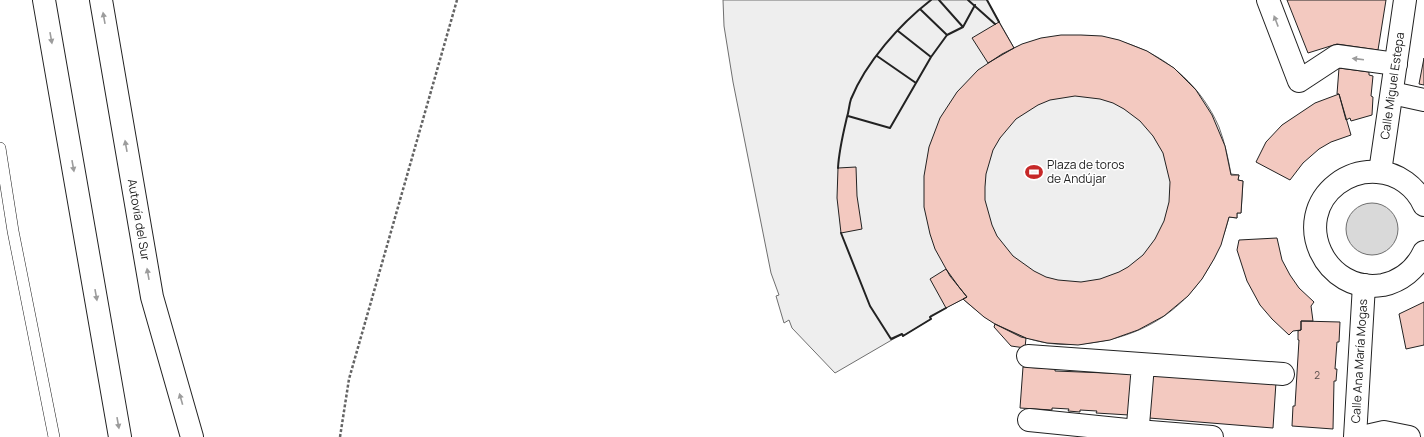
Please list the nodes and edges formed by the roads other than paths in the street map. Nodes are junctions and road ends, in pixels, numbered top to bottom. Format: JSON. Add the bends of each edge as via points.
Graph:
{"nodes":[{"id":1,"x":44,"y":0,"type":"edge"},
{"id":2,"x":101,"y":0,"type":"edge"},
{"id":3,"x":1268,"y":0,"type":"edge"},
{"id":4,"x":1405,"y":0,"type":"edge"},
{"id":5,"x":1396,"y":64,"type":"junction"},
{"id":6,"x":1392,"y":92,"type":"junction"},
{"id":7,"x":1424,"y":100,"type":"edge"},
{"id":8,"x":0,"y":148,"type":"edge"},
{"id":9,"x":1380,"y":172,"type":"junction"},
{"id":10,"x":1424,"y":205,"type":"edge"},
{"id":11,"x":1424,"y":252,"type":"edge"},
{"id":12,"x":1364,"y":285,"type":"junction"},
{"id":13,"x":1028,"y":356,"type":"dead end"},
{"id":14,"x":1143,"y":364,"type":"junction"},
{"id":15,"x":1283,"y":374,"type":"dead end"},
{"id":16,"x":1029,"y":420,"type":"dead end"},
{"id":17,"x":1137,"y":434,"type":"edge"},
{"id":18,"x":54,"y":437,"type":"edge"},
{"id":19,"x":120,"y":437,"type":"edge"},
{"id":20,"x":192,"y":437,"type":"edge"},
{"id":21,"x":1212,"y":437,"type":"edge"},
{"id":22,"x":1355,"y":437,"type":"edge"},
{"id":23,"x":1362,"y":437,"type":"edge"},
{"id":24,"x":1410,"y":437,"type":"edge"}],
"edges":[{"from":1,"to":19,"type":"main road","one_way":true},
{"from":20,"to":2,"type":"main road","name":"Autovía del Sur","one_way":true,"via":[[152,297]]},
{"from":5,"to":3,"type":"main road","one_way":true,"via":[[1337,56],[1299,81]]},
{"from":4,"to":5,"type":"main road","name":"Calle Miguel Estepa"},
{"from":5,"to":6,"type":"main road","name":"Calle Miguel Estepa"},
{"from":6,"to":7,"type":"main road"},
{"from":6,"to":9,"type":"main road","name":"Calle Miguel Estepa"},
{"from":8,"to":18,"type":"lane","via":[[13,231]]},
{"from":9,"to":10,"type":"main road","via":[[1390,174],[1408,184]]},
{"from":9,"to":12,"type":"main road","via":[[1364,172],[1340,181],[1327,193],[1317,216],[1315,233],[1323,257],[1333,270],[1347,280]]},
{"from":11,"to":12,"type":"main road","via":[[1414,267],[1402,277],[1387,284]]},
{"from":12,"to":22,"type":"main road","name":"Calle Ana María Mogas"},
{"from":13,"to":14,"type":"main road"},
{"from":14,"to":15,"type":"main road"},
{"from":14,"to":17,"type":"main road"},
{"from":16,"to":17,"type":"main road"},
{"from":17,"to":21,"type":"main road"},
{"from":23,"to":24,"type":"main road","via":[[1384,432]]}]}
